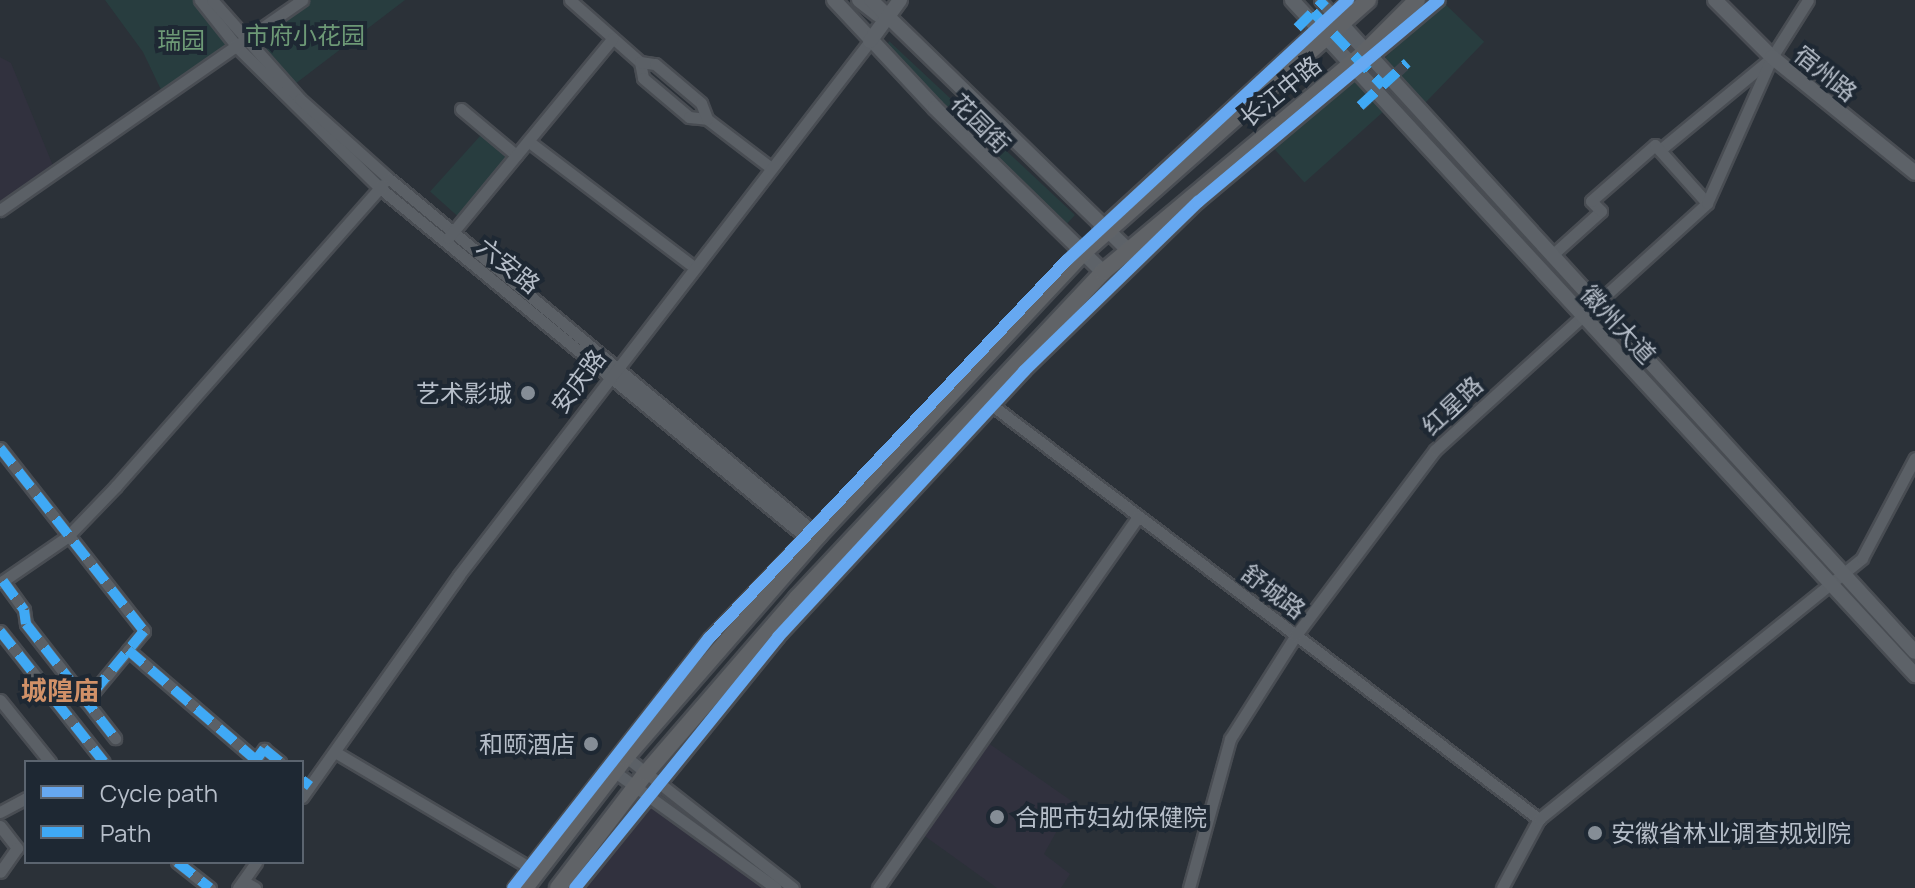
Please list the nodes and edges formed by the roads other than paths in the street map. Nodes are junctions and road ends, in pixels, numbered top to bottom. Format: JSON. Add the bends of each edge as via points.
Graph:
{"nodes":[{"id":1,"x":200,"y":0,"type":"edge"},
{"id":2,"x":212,"y":0,"type":"edge"},
{"id":3,"x":302,"y":0,"type":"edge"},
{"id":4,"x":570,"y":0,"type":"edge"},
{"id":5,"x":834,"y":0,"type":"edge"},
{"id":6,"x":859,"y":0,"type":"edge"},
{"id":7,"x":871,"y":0,"type":"edge"},
{"id":8,"x":900,"y":0,"type":"edge"},
{"id":9,"x":1292,"y":0,"type":"edge"},
{"id":10,"x":1320,"y":0,"type":"tunnel mouth"},
{"id":11,"x":1348,"y":0,"type":"edge"},
{"id":12,"x":1368,"y":0,"type":"edge"},
{"id":13,"x":1417,"y":0,"type":"edge"},
{"id":14,"x":1439,"y":0,"type":"edge"},
{"id":15,"x":1715,"y":0,"type":"edge"},
{"id":16,"x":1726,"y":0,"type":"edge"},
{"id":17,"x":1808,"y":0,"type":"edge"},
{"id":18,"x":886,"y":18,"type":"junction"},
{"id":19,"x":1338,"y":20,"type":"junction"},
{"id":20,"x":1322,"y":35,"type":"junction"},
{"id":21,"x":613,"y":38,"type":"junction"},
{"id":22,"x":870,"y":41,"type":"junction"},
{"id":23,"x":242,"y":45,"type":"junction"},
{"id":24,"x":1774,"y":54,"type":"junction"},
{"id":25,"x":1370,"y":56,"type":"junction"},
{"id":26,"x":640,"y":62,"type":"junction"},
{"id":27,"x":1353,"y":68,"type":"junction"},
{"id":28,"x":461,"y":109,"type":"dead end"},
{"id":29,"x":707,"y":119,"type":"junction"},
{"id":30,"x":528,"y":141,"type":"junction"},
{"id":31,"x":1660,"y":150,"type":"junction"},
{"id":32,"x":516,"y":155,"type":"junction"},
{"id":33,"x":1915,"y":163,"type":"edge"},
{"id":34,"x":771,"y":168,"type":"junction"},
{"id":35,"x":1915,"y":173,"type":"edge"},
{"id":36,"x":384,"y":183,"type":"junction"},
{"id":37,"x":1707,"y":203,"type":"junction"},
{"id":38,"x":0,"y":210,"type":"edge"},
{"id":39,"x":1105,"y":227,"type":"junction"},
{"id":40,"x":449,"y":236,"type":"junction"},
{"id":41,"x":1126,"y":248,"type":"junction"},
{"id":42,"x":1081,"y":250,"type":"junction"},
{"id":43,"x":1551,"y":256,"type":"junction"},
{"id":44,"x":694,"y":267,"type":"junction"},
{"id":45,"x":1103,"y":272,"type":"junction"},
{"id":46,"x":1595,"y":304,"type":"junction"},
{"id":47,"x":1582,"y":316,"type":"junction"},
{"id":48,"x":613,"y":371,"type":"junction"},
{"id":49,"x":987,"y":402,"type":"junction"},
{"id":50,"x":0,"y":448,"type":"edge"},
{"id":51,"x":1915,"y":458,"type":"edge"},
{"id":52,"x":1138,"y":516,"type":"junction"},
{"id":53,"x":812,"y":536,"type":"junction"},
{"id":54,"x":67,"y":537,"type":"junction"},
{"id":55,"x":2,"y":582,"type":"edge"},
{"id":56,"x":1837,"y":582,"type":"junction"},
{"id":57,"x":0,"y":631,"type":"edge"},
{"id":58,"x":1296,"y":635,"type":"junction"},
{"id":59,"x":128,"y":650,"type":"junction"},
{"id":60,"x":1915,"y":652,"type":"edge"},
{"id":61,"x":1915,"y":675,"type":"edge"},
{"id":62,"x":0,"y":700,"type":"edge"},
{"id":63,"x":86,"y":701,"type":"junction"},
{"id":64,"x":115,"y":738,"type":"dead end"},
{"id":65,"x":335,"y":752,"type":"junction"},
{"id":66,"x":626,"y":757,"type":"junction"},
{"id":67,"x":48,"y":760,"type":"edge"},
{"id":68,"x":102,"y":760,"type":"edge"},
{"id":69,"x":256,"y":760,"type":"edge"},
{"id":70,"x":256,"y":760,"type":"edge"},
{"id":71,"x":278,"y":760,"type":"edge"},
{"id":72,"x":615,"y":772,"type":"junction"},
{"id":73,"x":306,"y":783,"type":"edge"},
{"id":74,"x":660,"y":784,"type":"junction"},
{"id":75,"x":644,"y":785,"type":"junction"},
{"id":76,"x":24,"y":799,"type":"edge"},
{"id":77,"x":0,"y":812,"type":"edge"},
{"id":78,"x":1539,"y":819,"type":"junction"},
{"id":79,"x":0,"y":826,"type":"edge"},
{"id":80,"x":180,"y":864,"type":"edge"},
{"id":81,"x":255,"y":864,"type":"edge"},
{"id":82,"x":527,"y":866,"type":"junction"},
{"id":83,"x":0,"y":872,"type":"edge"},
{"id":84,"x":241,"y":884,"type":"edge"},
{"id":85,"x":210,"y":888,"type":"edge"},
{"id":86,"x":255,"y":888,"type":"edge"},
{"id":87,"x":513,"y":888,"type":"edge"},
{"id":88,"x":525,"y":888,"type":"edge"},
{"id":89,"x":558,"y":888,"type":"edge"},
{"id":90,"x":575,"y":888,"type":"edge"},
{"id":91,"x":776,"y":888,"type":"edge"},
{"id":92,"x":793,"y":888,"type":"edge"},
{"id":93,"x":878,"y":888,"type":"edge"},
{"id":94,"x":1189,"y":888,"type":"edge"},
{"id":95,"x":1502,"y":888,"type":"edge"}],
"edges":[{"from":1,"to":23,"type":"street","name":"六安路"},
{"from":2,"to":23,"type":"street","name":"六安路"},
{"from":3,"to":23,"type":"street"},
{"from":4,"to":21,"type":"street"},
{"from":5,"to":22,"type":"main road","name":"花园街"},
{"from":6,"to":18,"type":"main road","name":"花园街"},
{"from":7,"to":18,"type":"main road","name":"花园街"},
{"from":8,"to":18,"type":"main road","name":"安庆路"},
{"from":9,"to":20,"type":"main road","name":"徽州大道"},
{"from":10,"to":19,"type":"street","name":"徽州大道"},
{"from":11,"to":19,"type":"street"},
{"from":12,"to":19,"type":"highway","name":"长江中路"},
{"from":13,"to":25,"type":"highway","name":"长江中路"},
{"from":14,"to":25,"type":"street"},
{"from":15,"to":24,"type":"main road","name":"宿州路"},
{"from":16,"to":24,"type":"main road","name":"宿州路"},
{"from":17,"to":24,"type":"street","name":"红星路"},
{"from":18,"to":22,"type":"main road","name":"安庆路"},
{"from":18,"to":39,"type":"main road","name":"花园街"},
{"from":19,"to":20,"type":"highway","name":"长江中路"},
{"from":19,"to":25,"type":"main road","name":"徽州大道"},
{"from":20,"to":27,"type":"main road","name":"徽州大道"},
{"from":20,"to":39,"type":"highway","name":"长江中路"},
{"from":21,"to":26,"type":"street"},
{"from":21,"to":30,"type":"street"},
{"from":22,"to":34,"type":"street","name":"安庆路"},
{"from":22,"to":42,"type":"main road","name":"花园街"},
{"from":23,"to":36,"type":"street","name":"六安路"},
{"from":23,"to":38,"type":"street"},
{"from":24,"to":31,"type":"street"},
{"from":24,"to":33,"type":"main road","name":"宿州路"},
{"from":24,"to":35,"type":"main road","name":"宿州路"},
{"from":24,"to":37,"type":"street","name":"红星路"},
{"from":25,"to":27,"type":"highway","name":"长江中路"},
{"from":25,"to":43,"type":"main road","name":"徽州大道"},
{"from":26,"to":29,"type":"street","via":[[655,64],[701,103]]},
{"from":26,"to":29,"type":"street","via":[[643,78],[666,98],[689,117]]},
{"from":27,"to":41,"type":"highway","name":"长江中路"},
{"from":27,"to":47,"type":"main road","name":"徽州大道"},
{"from":27,"to":49,"type":"street","via":[[1198,202]]},
{"from":28,"to":32,"type":"street"},
{"from":29,"to":34,"type":"street"},
{"from":30,"to":32,"type":"street"},
{"from":30,"to":44,"type":"street"},
{"from":31,"to":37,"type":"street"},
{"from":31,"to":43,"type":"street","via":[[1655,145],[1591,201],[1601,211]]},
{"from":32,"to":40,"type":"street"},
{"from":34,"to":44,"type":"street","name":"安庆路"},
{"from":36,"to":40,"type":"street","name":"六安路"},
{"from":36,"to":54,"type":"street"},
{"from":37,"to":46,"type":"street","name":"红星路"},
{"from":39,"to":41,"type":"main road","name":"花园街"},
{"from":39,"to":42,"type":"highway","name":"长江中路"},
{"from":40,"to":48,"type":"street","name":"六安路"},
{"from":41,"to":45,"type":"highway","name":"长江中路"},
{"from":42,"to":45,"type":"main road","name":"花园街"},
{"from":42,"to":53,"type":"highway","name":"长江中路"},
{"from":43,"to":46,"type":"main road","name":"徽州大道"},
{"from":44,"to":48,"type":"street","name":"安庆路"},
{"from":45,"to":49,"type":"highway","name":"长江中路"},
{"from":46,"to":47,"type":"street","name":"红星路"},
{"from":46,"to":56,"type":"main road","name":"徽州大道"},
{"from":47,"to":56,"type":"main road","name":"徽州大道"},
{"from":47,"to":58,"type":"street","name":"红星路","via":[[1435,450]]},
{"from":48,"to":53,"type":"street","name":"六安路"},
{"from":48,"to":65,"type":"street","name":"安庆路","via":[[459,575]]},
{"from":49,"to":52,"type":"street","name":"舒城路"},
{"from":49,"to":74,"type":"street","via":[[778,637]]},
{"from":49,"to":75,"type":"highway","name":"长江中路","via":[[797,598]]},
{"from":50,"to":54,"type":"street"},
{"from":51,"to":56,"type":"street","via":[[1862,558]]},
{"from":52,"to":58,"type":"street","name":"舒城路"},
{"from":52,"to":93,"type":"street"},
{"from":53,"to":66,"type":"highway","name":"长江中路"},
{"from":53,"to":82,"type":"street","via":[[709,638]]},
{"from":54,"to":55,"type":"street"},
{"from":54,"to":59,"type":"street","via":[[144,631]]},
{"from":55,"to":63,"type":"street","via":[[24,610],[26,624]]},
{"from":56,"to":60,"type":"main road","name":"徽州大道"},
{"from":56,"to":61,"type":"main road","name":"徽州大道"},
{"from":56,"to":78,"type":"street"},
{"from":57,"to":68,"type":"street"},
{"from":58,"to":78,"type":"street","name":"舒城路"},
{"from":58,"to":94,"type":"street","name":"红星路","via":[[1230,739]]},
{"from":59,"to":63,"type":"street"},
{"from":59,"to":70,"type":"street"},
{"from":62,"to":67,"type":"street"},
{"from":63,"to":64,"type":"street"},
{"from":65,"to":73,"type":"street","name":"安庆路"},
{"from":65,"to":82,"type":"street"},
{"from":66,"to":72,"type":"highway","name":"长江中路"},
{"from":66,"to":75,"type":"street"},
{"from":69,"to":71,"type":"street","via":[[264,749]]},
{"from":72,"to":75,"type":"street"},
{"from":72,"to":88,"type":"highway","name":"长江中路"},
{"from":74,"to":75,"type":"street"},
{"from":74,"to":75,"type":"street"},
{"from":74,"to":92,"type":"street"},
{"from":75,"to":89,"type":"highway","name":"长江中路"},
{"from":75,"to":90,"type":"street"},
{"from":75,"to":91,"type":"street"},
{"from":76,"to":77,"type":"street"},
{"from":78,"to":95,"type":"street"},
{"from":79,"to":83,"type":"street","via":[[17,848]]},
{"from":80,"to":85,"type":"street"},
{"from":81,"to":84,"type":"street"},
{"from":82,"to":87,"type":"street"},
{"from":84,"to":86,"type":"street"}]}
